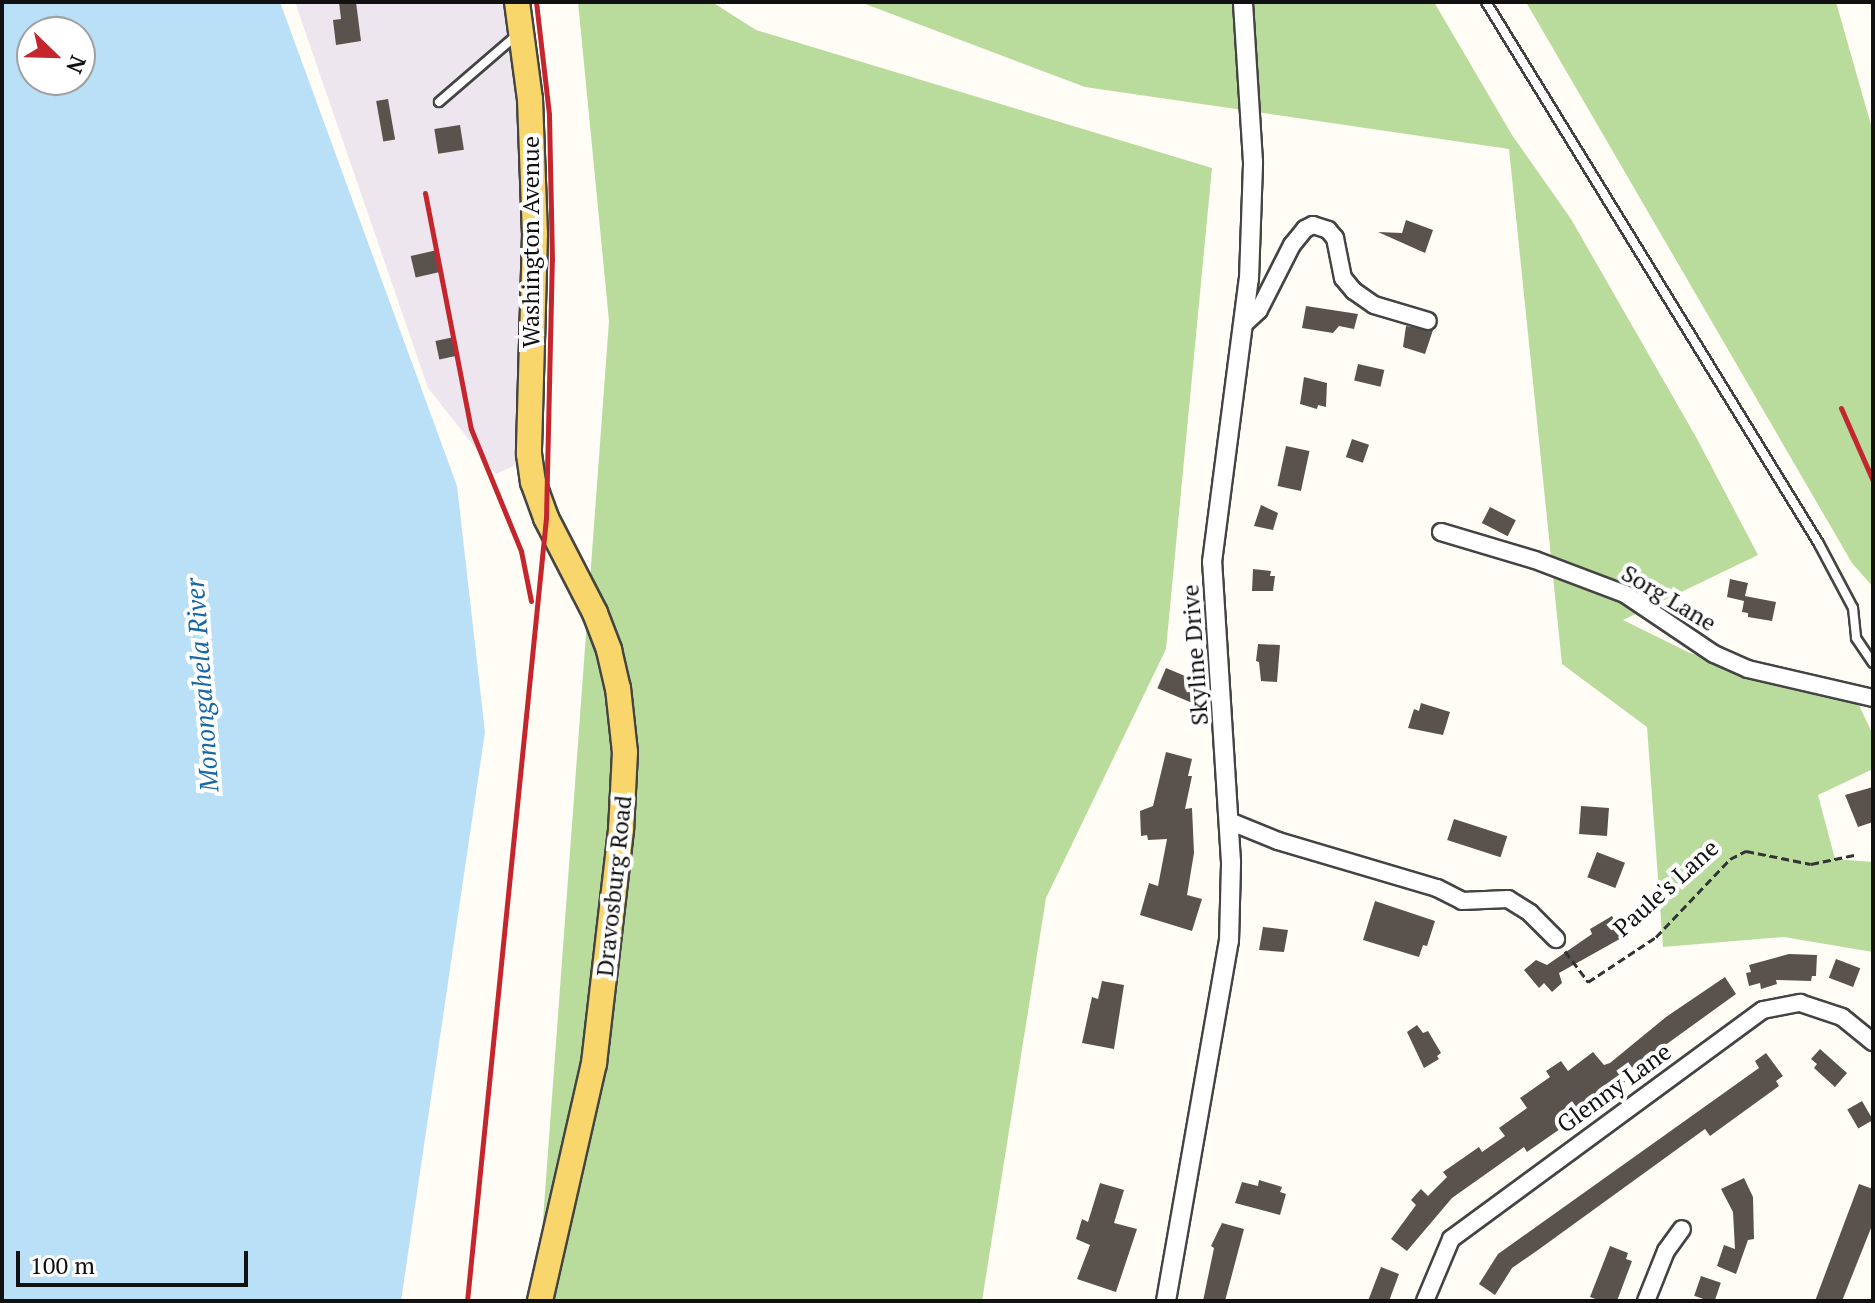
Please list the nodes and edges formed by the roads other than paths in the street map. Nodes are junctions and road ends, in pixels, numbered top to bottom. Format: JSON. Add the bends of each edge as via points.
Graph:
{"nodes":[{"id":1,"x":517,"y":2,"type":"edge"},
{"id":2,"x":1243,"y":2,"type":"edge"},
{"id":3,"x":1486,"y":2,"type":"edge"},
{"id":4,"x":522,"y":31,"type":"junction"},
{"id":5,"x":439,"y":102,"type":"dead end"},
{"id":6,"x":1428,"y":321,"type":"dead end"},
{"id":7,"x":1242,"y":326,"type":"junction"},
{"id":8,"x":533,"y":482,"type":"joint"},
{"id":9,"x":1441,"y":532,"type":"dead end"},
{"id":10,"x":1873,"y":663,"type":"edge"},
{"id":11,"x":1873,"y":698,"type":"edge"},
{"id":12,"x":1229,"y":821,"type":"junction"},
{"id":13,"x":1556,"y":939,"type":"road end"},
{"id":14,"x":1873,"y":1042,"type":"edge"},
{"id":15,"x":1682,"y":1229,"type":"dead end"},
{"id":16,"x":540,"y":1301,"type":"edge"},
{"id":17,"x":1166,"y":1301,"type":"edge"},
{"id":18,"x":1425,"y":1301,"type":"edge"},
{"id":19,"x":1646,"y":1301,"type":"edge"}],
"edges":[{"from":1,"to":4,"type":"main road","name":"Washington Avenue"},
{"from":2,"to":7,"type":"street","name":"Skyline Drive","via":[[1253,162]]},
{"from":3,"to":10,"type":"lane","via":[[1819,544],[1853,608],[1856,638]]},
{"from":4,"to":5,"type":"lane"},
{"from":4,"to":8,"type":"main road","name":"Washington Avenue","via":[[535,234],[529,454]]},
{"from":6,"to":7,"type":"street","via":[[1374,305],[1354,291],[1343,278],[1335,238],[1313,225],[1292,245],[1259,310]]},
{"from":7,"to":12,"type":"street","name":"Skyline Drive","via":[[1212,562]]},
{"from":8,"to":16,"type":"main road","name":"Dravosburg Road","via":[[609,650],[625,752],[594,1063]]},
{"from":9,"to":11,"type":"street","name":"Sorg Lane","via":[[1625,594],[1714,654],[1748,669]]},
{"from":12,"to":13,"type":"street","via":[[1278,841],[1437,888],[1462,901],[1508,899]]},
{"from":12,"to":17,"type":"street","name":"Skyline Drive","via":[[1229,941]]},
{"from":14,"to":18,"type":"street","name":"Glenny Lane","via":[[1842,1017],[1800,1003],[1763,1010],[1451,1239]]},
{"from":15,"to":19,"type":"street","via":[[1666,1251]]}]}
